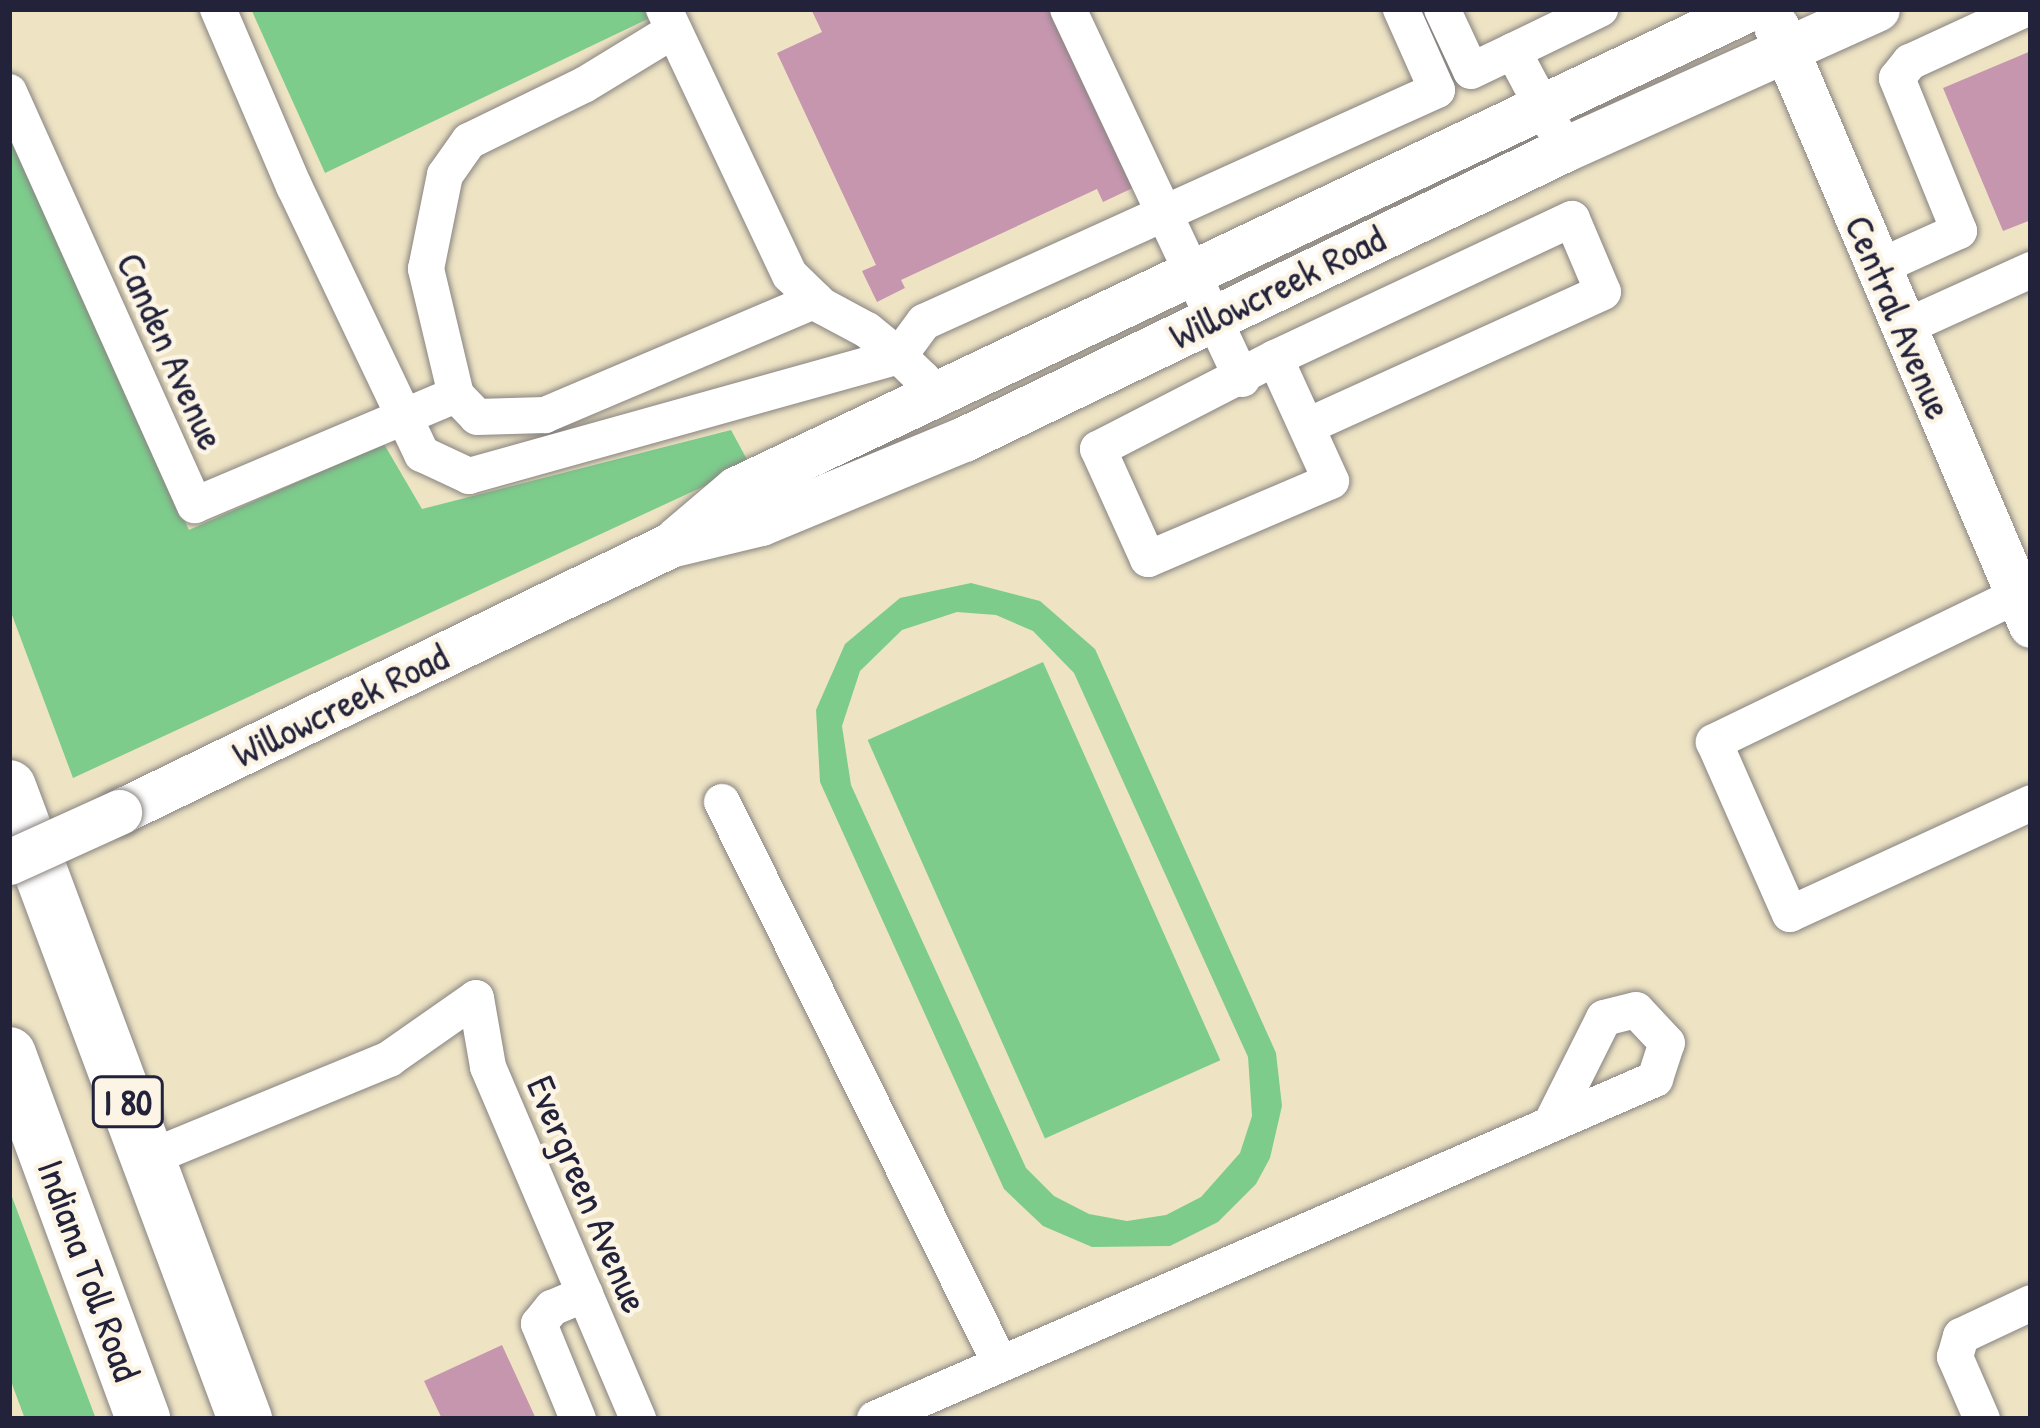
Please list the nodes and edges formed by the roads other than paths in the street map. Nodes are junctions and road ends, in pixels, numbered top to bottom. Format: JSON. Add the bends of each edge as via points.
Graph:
{"nodes":[{"id":1,"x":218,"y":9,"type":"edge"},
{"id":2,"x":1068,"y":9,"type":"edge"},
{"id":3,"x":1442,"y":9,"type":"edge"},
{"id":4,"x":1600,"y":9,"type":"edge"},
{"id":5,"x":1748,"y":9,"type":"edge"},
{"id":6,"x":1877,"y":9,"type":"edge"},
{"id":7,"x":2025,"y":9,"type":"edge"},
{"id":8,"x":1403,"y":14,"type":"edge"},
{"id":9,"x":1558,"y":18,"type":"edge"},
{"id":10,"x":669,"y":19,"type":"edge"},
{"id":11,"x":1778,"y":29,"type":"edge"},
{"id":12,"x":1513,"y":52,"type":"junction"},
{"id":13,"x":9,"y":92,"type":"edge"},
{"id":14,"x":1544,"y":105,"type":"junction"},
{"id":15,"x":1565,"y":148,"type":"junction"},
{"id":16,"x":1163,"y":218,"type":"junction"},
{"id":17,"x":1951,"y":234,"type":"junction"},
{"id":18,"x":1876,"y":268,"type":"junction"},
{"id":19,"x":2031,"y":270,"type":"edge"},
{"id":20,"x":1190,"y":273,"type":"junction"},
{"id":21,"x":1977,"y":295,"type":"junction"},
{"id":22,"x":816,"y":300,"type":"junction"},
{"id":23,"x":1212,"y":318,"type":"junction"},
{"id":24,"x":1903,"y":328,"type":"junction"},
{"id":25,"x":898,"y":356,"type":"junction"},
{"id":26,"x":1275,"y":358,"type":"junction"},
{"id":27,"x":1242,"y":380,"type":"junction"},
{"id":28,"x":456,"y":395,"type":"junction"},
{"id":29,"x":932,"y":400,"type":"junction"},
{"id":30,"x":401,"y":418,"type":"junction"},
{"id":31,"x":1308,"y":426,"type":"junction"},
{"id":32,"x":670,"y":545,"type":"junction"},
{"id":33,"x":2025,"y":610,"type":"edge"},
{"id":34,"x":9,"y":787,"type":"edge"},
{"id":35,"x":722,"y":802,"type":"dead end"},
{"id":36,"x":2031,"y":803,"type":"edge"},
{"id":37,"x":9,"y":862,"type":"edge"},
{"id":38,"x":9,"y":1054,"type":"edge"},
{"id":39,"x":1551,"y":1124,"type":"dead end"},
{"id":40,"x":148,"y":1158,"type":"junction"},
{"id":41,"x":585,"y":1294,"type":"junction"},
{"id":42,"x":2027,"y":1314,"type":"edge"},
{"id":43,"x":999,"y":1361,"type":"junction"},
{"id":44,"x":921,"y":1410,"type":"edge"},
{"id":45,"x":143,"y":1419,"type":"edge"},
{"id":46,"x":244,"y":1419,"type":"edge"},
{"id":47,"x":578,"y":1419,"type":"edge"},
{"id":48,"x":638,"y":1419,"type":"edge"},
{"id":49,"x":875,"y":1419,"type":"edge"},
{"id":50,"x":1982,"y":1419,"type":"edge"}],
"edges":[{"from":1,"to":30,"type":"street"},
{"from":2,"to":16,"type":"street"},
{"from":3,"to":12,"type":"street","via":[[1471,71]]},
{"from":4,"to":9,"type":"street"},
{"from":5,"to":14,"type":"main road","name":"Willowcreek Road"},
{"from":6,"to":11,"type":"main road","name":"Willowcreek Road"},
{"from":7,"to":17,"type":"street","via":[[1910,62],[1897,78],[1959,231]]},
{"from":8,"to":16,"type":"street","via":[[1437,90]]},
{"from":9,"to":12,"type":"street"},
{"from":10,"to":22,"type":"street","via":[[790,275]]},
{"from":10,"to":28,"type":"street","via":[[584,85],[469,141],[445,175],[426,268]]},
{"from":11,"to":15,"type":"main road","name":"Willowcreek Road"},
{"from":11,"to":18,"type":"main road","name":"Central Avenue"},
{"from":12,"to":14,"type":"street"},
{"from":13,"to":30,"type":"street","name":"Canden Avenue","via":[[195,505]]},
{"from":14,"to":15,"type":"street"},
{"from":14,"to":20,"type":"main road","name":"Willowcreek Road"},
{"from":15,"to":23,"type":"main road","name":"Willowcreek Road"},
{"from":16,"to":20,"type":"street"},
{"from":16,"to":25,"type":"street","via":[[924,322]]},
{"from":17,"to":18,"type":"street"},
{"from":17,"to":21,"type":"street"},
{"from":18,"to":24,"type":"main road","name":"Central Avenue"},
{"from":19,"to":21,"type":"street"},
{"from":20,"to":23,"type":"street"},
{"from":20,"to":29,"type":"main road","name":"Willowcreek Road"},
{"from":21,"to":24,"type":"street"},
{"from":22,"to":25,"type":"street"},
{"from":22,"to":28,"type":"street","via":[[545,415],[477,417]]},
{"from":23,"to":27,"type":"street"},
{"from":23,"to":32,"type":"main road","name":"Willowcreek Road","via":[[964,439],[761,523]]},
{"from":24,"to":33,"type":"main road","name":"Central Avenue"},
{"from":25,"to":29,"type":"street"},
{"from":25,"to":30,"type":"street","via":[[469,476],[422,454]]},
{"from":26,"to":27,"type":"street"},
{"from":26,"to":31,"type":"street"},
{"from":26,"to":31,"type":"street","via":[[1572,219],[1603,292]]},
{"from":27,"to":31,"type":"street","via":[[1098,449],[1148,559],[1331,481]]},
{"from":28,"to":30,"type":"street"},
{"from":29,"to":32,"type":"main road","name":"Willowcreek Road","via":[[736,489]]},
{"from":32,"to":37,"type":"main road","name":"Willowcreek Road","bridge":true},
{"from":33,"to":36,"type":"street","via":[[1714,742],[1790,914]]},
{"from":34,"to":40,"type":"highway","number":"I 80"},
{"from":35,"to":43,"type":"street"},
{"from":38,"to":45,"type":"highway","name":"Indiana Toll Road","number":"I 80"},
{"from":39,"to":43,"type":"street"},
{"from":40,"to":41,"type":"street","name":"Evergreen Avenue","via":[[388,1059],[476,998],[488,1067]]},
{"from":40,"to":46,"type":"highway","number":"I 80"},
{"from":41,"to":47,"type":"street","via":[[552,1308],[539,1324]]},
{"from":41,"to":48,"type":"street","name":"Evergreen Avenue"},
{"from":42,"to":50,"type":"street","via":[[1961,1336],[1954,1357]]},
{"from":43,"to":44,"type":"street"},
{"from":44,"to":49,"type":"street"}]}
